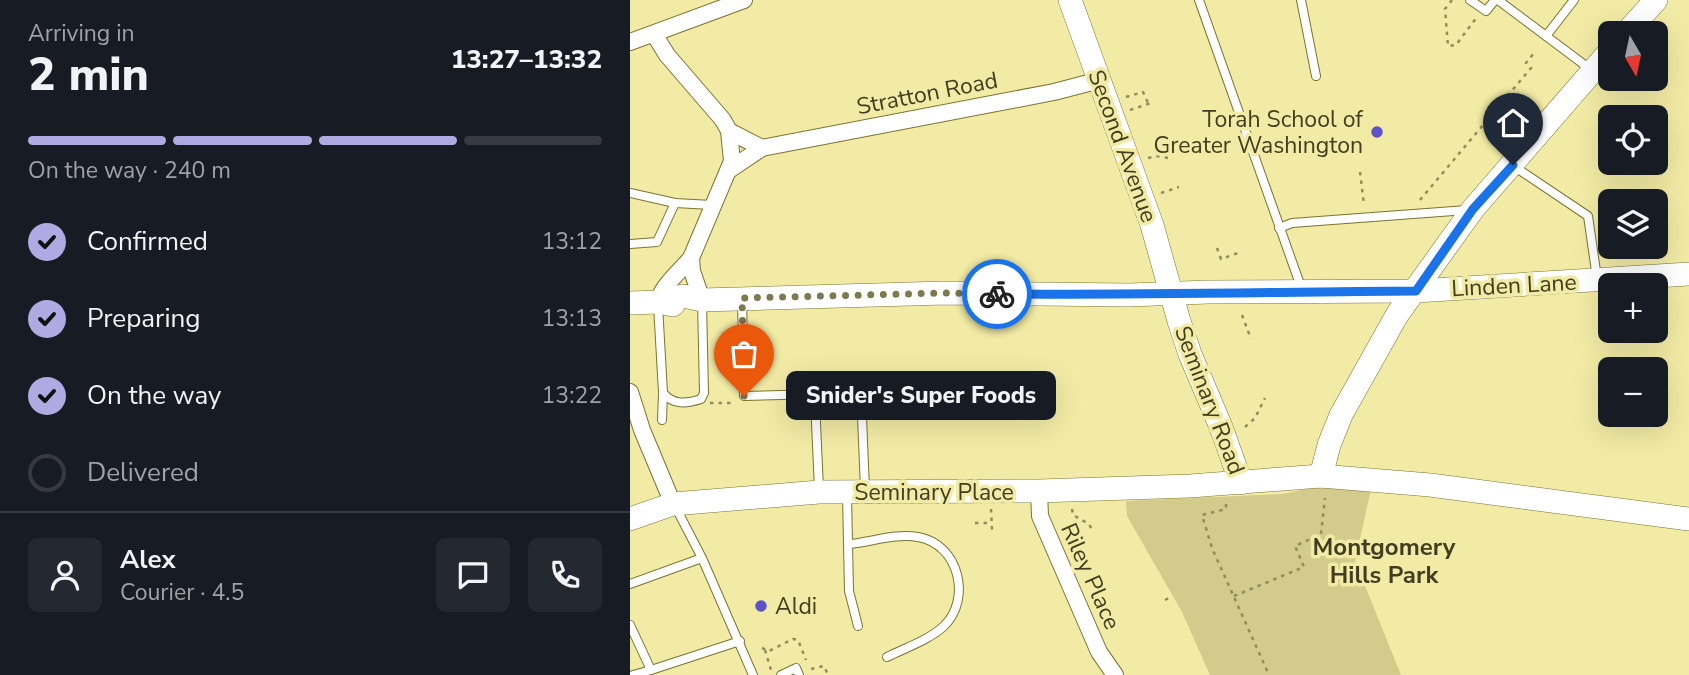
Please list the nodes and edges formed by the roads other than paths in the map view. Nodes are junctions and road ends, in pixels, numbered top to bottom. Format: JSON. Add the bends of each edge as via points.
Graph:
{"nodes":[{"id":1,"x":744,"y":0,"type":"edge"},
{"id":2,"x":1070,"y":0,"type":"edge"},
{"id":3,"x":1199,"y":0,"type":"edge"},
{"id":4,"x":1301,"y":0,"type":"edge"},
{"id":5,"x":1470,"y":0,"type":"edge"},
{"id":6,"x":1574,"y":0,"type":"edge"},
{"id":7,"x":1656,"y":0,"type":"edge"},
{"id":8,"x":1499,"y":1,"type":"edge"},
{"id":9,"x":1637,"y":21,"type":"edge"},
{"id":10,"x":654,"y":34,"type":"junction"},
{"id":11,"x":1546,"y":36,"type":"junction"},
{"id":12,"x":630,"y":42,"type":"edge"},
{"id":13,"x":1598,"y":64,"type":"edge"},
{"id":14,"x":1592,"y":71,"type":"junction"},
{"id":15,"x":1316,"y":76,"type":"dead end"},
{"id":16,"x":1100,"y":80,"type":"junction"},
{"id":17,"x":729,"y":131,"type":"junction"},
{"id":18,"x":762,"y":148,"type":"junction"},
{"id":19,"x":1513,"y":165,"type":"junction"},
{"id":20,"x":729,"y":170,"type":"junction"},
{"id":21,"x":630,"y":193,"type":"edge"},
{"id":22,"x":675,"y":203,"type":"junction"},
{"id":23,"x":712,"y":205,"type":"junction"},
{"id":24,"x":1473,"y":209,"type":"junction"},
{"id":25,"x":1279,"y":228,"type":"junction"},
{"id":26,"x":630,"y":244,"type":"edge"},
{"id":27,"x":691,"y":258,"type":"junction"},
{"id":28,"x":1689,"y":275,"type":"edge"},
{"id":29,"x":1597,"y":280,"type":"junction"},
{"id":30,"x":1416,"y":291,"type":"junction"},
{"id":31,"x":1303,"y":292,"type":"junction"},
{"id":32,"x":1171,"y":294,"type":"junction"},
{"id":33,"x":742,"y":298,"type":"junction"},
{"id":34,"x":702,"y":300,"type":"junction"},
{"id":35,"x":658,"y":302,"type":"junction"},
{"id":36,"x":630,"y":303,"type":"edge"},
{"id":37,"x":630,"y":392,"type":"edge"},
{"id":38,"x":663,"y":393,"type":"junction"},
{"id":39,"x":816,"y":401,"type":"dead end"},
{"id":40,"x":662,"y":420,"type":"dead end"},
{"id":41,"x":636,"y":433,"type":"edge"},
{"id":42,"x":1241,"y":484,"type":"junction"},
{"id":43,"x":1323,"y":487,"type":"junction"},
{"id":44,"x":1039,"y":491,"type":"junction"},
{"id":45,"x":819,"y":492,"type":"junction"},
{"id":46,"x":856,"y":492,"type":"junction"},
{"id":47,"x":673,"y":504,"type":"junction"},
{"id":48,"x":630,"y":519,"type":"edge"},
{"id":49,"x":1689,"y":519,"type":"edge"},
{"id":50,"x":849,"y":544,"type":"junction"},
{"id":51,"x":702,"y":558,"type":"junction"},
{"id":52,"x":630,"y":584,"type":"edge"},
{"id":53,"x":630,"y":625,"type":"edge"},
{"id":54,"x":858,"y":626,"type":"dead end"},
{"id":55,"x":740,"y":641,"type":"junction"},
{"id":56,"x":887,"y":657,"type":"dead end"},
{"id":57,"x":651,"y":670,"type":"junction"},
{"id":58,"x":777,"y":674,"type":"edge"},
{"id":59,"x":633,"y":675,"type":"edge"},
{"id":60,"x":753,"y":675,"type":"edge"},
{"id":61,"x":799,"y":675,"type":"edge"},
{"id":62,"x":1115,"y":675,"type":"edge"}],
"edges":[{"from":1,"to":10,"type":"street"},
{"from":2,"to":16,"type":"street","name":"Second Avenue"},
{"from":3,"to":25,"type":"lane"},
{"from":4,"to":15,"type":"lane"},
{"from":5,"to":8,"type":"lane","via":[[1486,11]]},
{"from":6,"to":11,"type":"lane"},
{"from":7,"to":9,"type":"street"},
{"from":8,"to":11,"type":"lane"},
{"from":10,"to":12,"type":"street"},
{"from":10,"to":17,"type":"street"},
{"from":11,"to":14,"type":"lane"},
{"from":13,"to":14,"type":"street"},
{"from":14,"to":19,"type":"street"},
{"from":16,"to":18,"type":"street","name":"Stratton Road"},
{"from":16,"to":32,"type":"street","name":"Second Avenue","via":[[1152,225]]},
{"from":17,"to":18,"type":"street"},
{"from":17,"to":20,"type":"street"},
{"from":18,"to":20,"type":"street","name":"Stratton Road"},
{"from":19,"to":24,"type":"street"},
{"from":19,"to":29,"type":"lane","via":[[1588,216]]},
{"from":20,"to":23,"type":"street"},
{"from":21,"to":22,"type":"lane"},
{"from":22,"to":23,"type":"lane"},
{"from":22,"to":26,"type":"lane","via":[[657,242]]},
{"from":23,"to":27,"type":"street"},
{"from":24,"to":25,"type":"lane","via":[[1292,223]]},
{"from":24,"to":30,"type":"street"},
{"from":25,"to":31,"type":"lane"},
{"from":27,"to":34,"type":"street"},
{"from":27,"to":35,"type":"street","via":[[660,292]]},
{"from":28,"to":29,"type":"street","name":"Linden Lane"},
{"from":29,"to":30,"type":"street","name":"Linden Lane"},
{"from":30,"to":31,"type":"street","name":"Linden Lane"},
{"from":30,"to":43,"type":"street","via":[[1341,415],[1329,445]]},
{"from":31,"to":32,"type":"street","name":"Linden Lane"},
{"from":32,"to":33,"type":"street"},
{"from":32,"to":42,"type":"street","name":"Seminary Road"},
{"from":33,"to":34,"type":"street"},
{"from":33,"to":46,"type":"lane","via":[[744,396],[861,393]]},
{"from":34,"to":35,"type":"street","via":[[684,308]]},
{"from":34,"to":38,"type":"lane","via":[[704,393],[701,399],[676,402]]},
{"from":35,"to":36,"type":"street"},
{"from":35,"to":38,"type":"lane"},
{"from":37,"to":41,"type":"street"},
{"from":38,"to":40,"type":"lane"},
{"from":39,"to":45,"type":"lane"},
{"from":41,"to":47,"type":"street"},
{"from":42,"to":43,"type":"street","name":"Seminary Road"},
{"from":42,"to":44,"type":"street","name":"Seminary Place"},
{"from":43,"to":49,"type":"street","name":"Seminary Road","via":[[1351,477]]},
{"from":44,"to":46,"type":"street","name":"Seminary Place"},
{"from":44,"to":62,"type":"street","name":"Riley Place","via":[[1040,516],[1099,652]]},
{"from":45,"to":46,"type":"street","name":"Seminary Place"},
{"from":45,"to":47,"type":"street","name":"Seminary Place"},
{"from":46,"to":50,"type":"lane"},
{"from":47,"to":48,"type":"street","name":"Seminary Place"},
{"from":47,"to":51,"type":"lane"},
{"from":50,"to":54,"type":"lane","via":[[849,591]]},
{"from":50,"to":56,"type":"lane","via":[[918,537],[941,548],[956,568],[959,593],[952,617],[942,628]]},
{"from":51,"to":52,"type":"lane"},
{"from":51,"to":55,"type":"lane"},
{"from":53,"to":57,"type":"lane"},
{"from":55,"to":57,"type":"lane"},
{"from":55,"to":60,"type":"lane"},
{"from":57,"to":59,"type":"lane"},
{"from":58,"to":61,"type":"lane","via":[[796,668]]}]}
